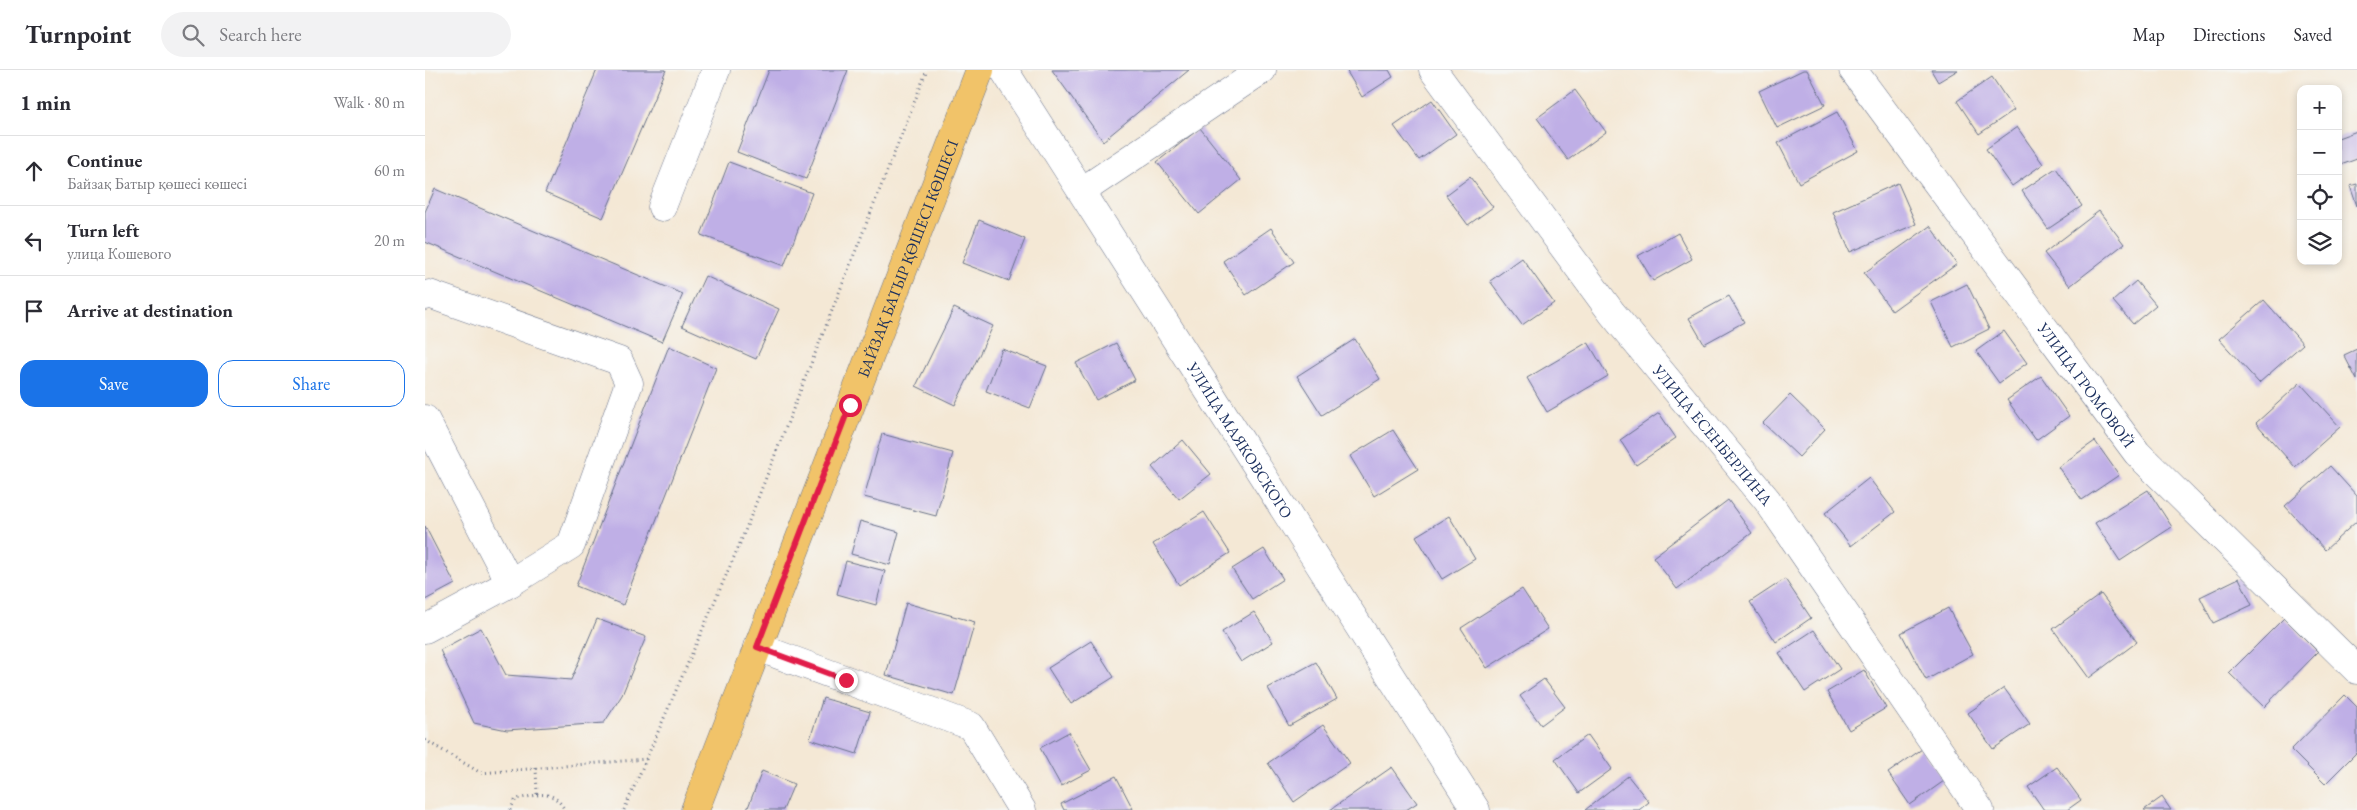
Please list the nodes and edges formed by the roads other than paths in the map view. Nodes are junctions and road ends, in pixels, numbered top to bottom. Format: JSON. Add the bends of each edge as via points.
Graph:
{"nodes":[{"id":1,"x":716,"y":70,"type":"edge"},
{"id":2,"x":980,"y":70,"type":"edge"},
{"id":3,"x":1004,"y":70,"type":"edge"},
{"id":4,"x":1262,"y":70,"type":"edge"},
{"id":5,"x":1433,"y":70,"type":"edge"},
{"id":6,"x":1853,"y":70,"type":"edge"},
{"id":7,"x":1082,"y":191,"type":"junction"},
{"id":8,"x":662,"y":207,"type":"dead end"},
{"id":9,"x":425,"y":296,"type":"edge"},
{"id":10,"x":425,"y":419,"type":"edge"},
{"id":11,"x":510,"y":583,"type":"junction"},
{"id":12,"x":425,"y":629,"type":"edge"},
{"id":13,"x":757,"y":647,"type":"junction"},
{"id":14,"x":2357,"y":670,"type":"edge"},
{"id":15,"x":695,"y":810,"type":"edge"},
{"id":16,"x":1022,"y":810,"type":"edge"},
{"id":17,"x":1476,"y":810,"type":"edge"},
{"id":18,"x":1980,"y":810,"type":"edge"}],
"edges":[{"from":1,"to":8,"type":"street"},
{"from":2,"to":13,"type":"main road","name":"БАЙЗАҚ БАТЫР ҚӨШЕСІ КӨШЕСІ"},
{"from":3,"to":7,"type":"street","name":"УЛИЦА МАЯКОВСКОГО"},
{"from":4,"to":7,"type":"street"},
{"from":5,"to":18,"type":"street","name":"УЛИЦА ЕСЕНБЕРЛИНА","via":[[1612,313],[1767,500]]},
{"from":6,"to":14,"type":"street","name":"УЛИЦА ГРОМОВОЙ","via":[[2137,452]]},
{"from":7,"to":17,"type":"street","name":"УЛИЦА МАЯКОВСКОГО"},
{"from":9,"to":11,"type":"street","via":[[429,294],[619,361],[629,383],[571,545]]},
{"from":10,"to":11,"type":"street"},
{"from":11,"to":12,"type":"street"},
{"from":13,"to":15,"type":"main road","name":"БАЙЗАҚ БАТЫР ҚӨШЕСІ КӨШЕСІ"},
{"from":13,"to":16,"type":"street","via":[[971,726]]}]}
